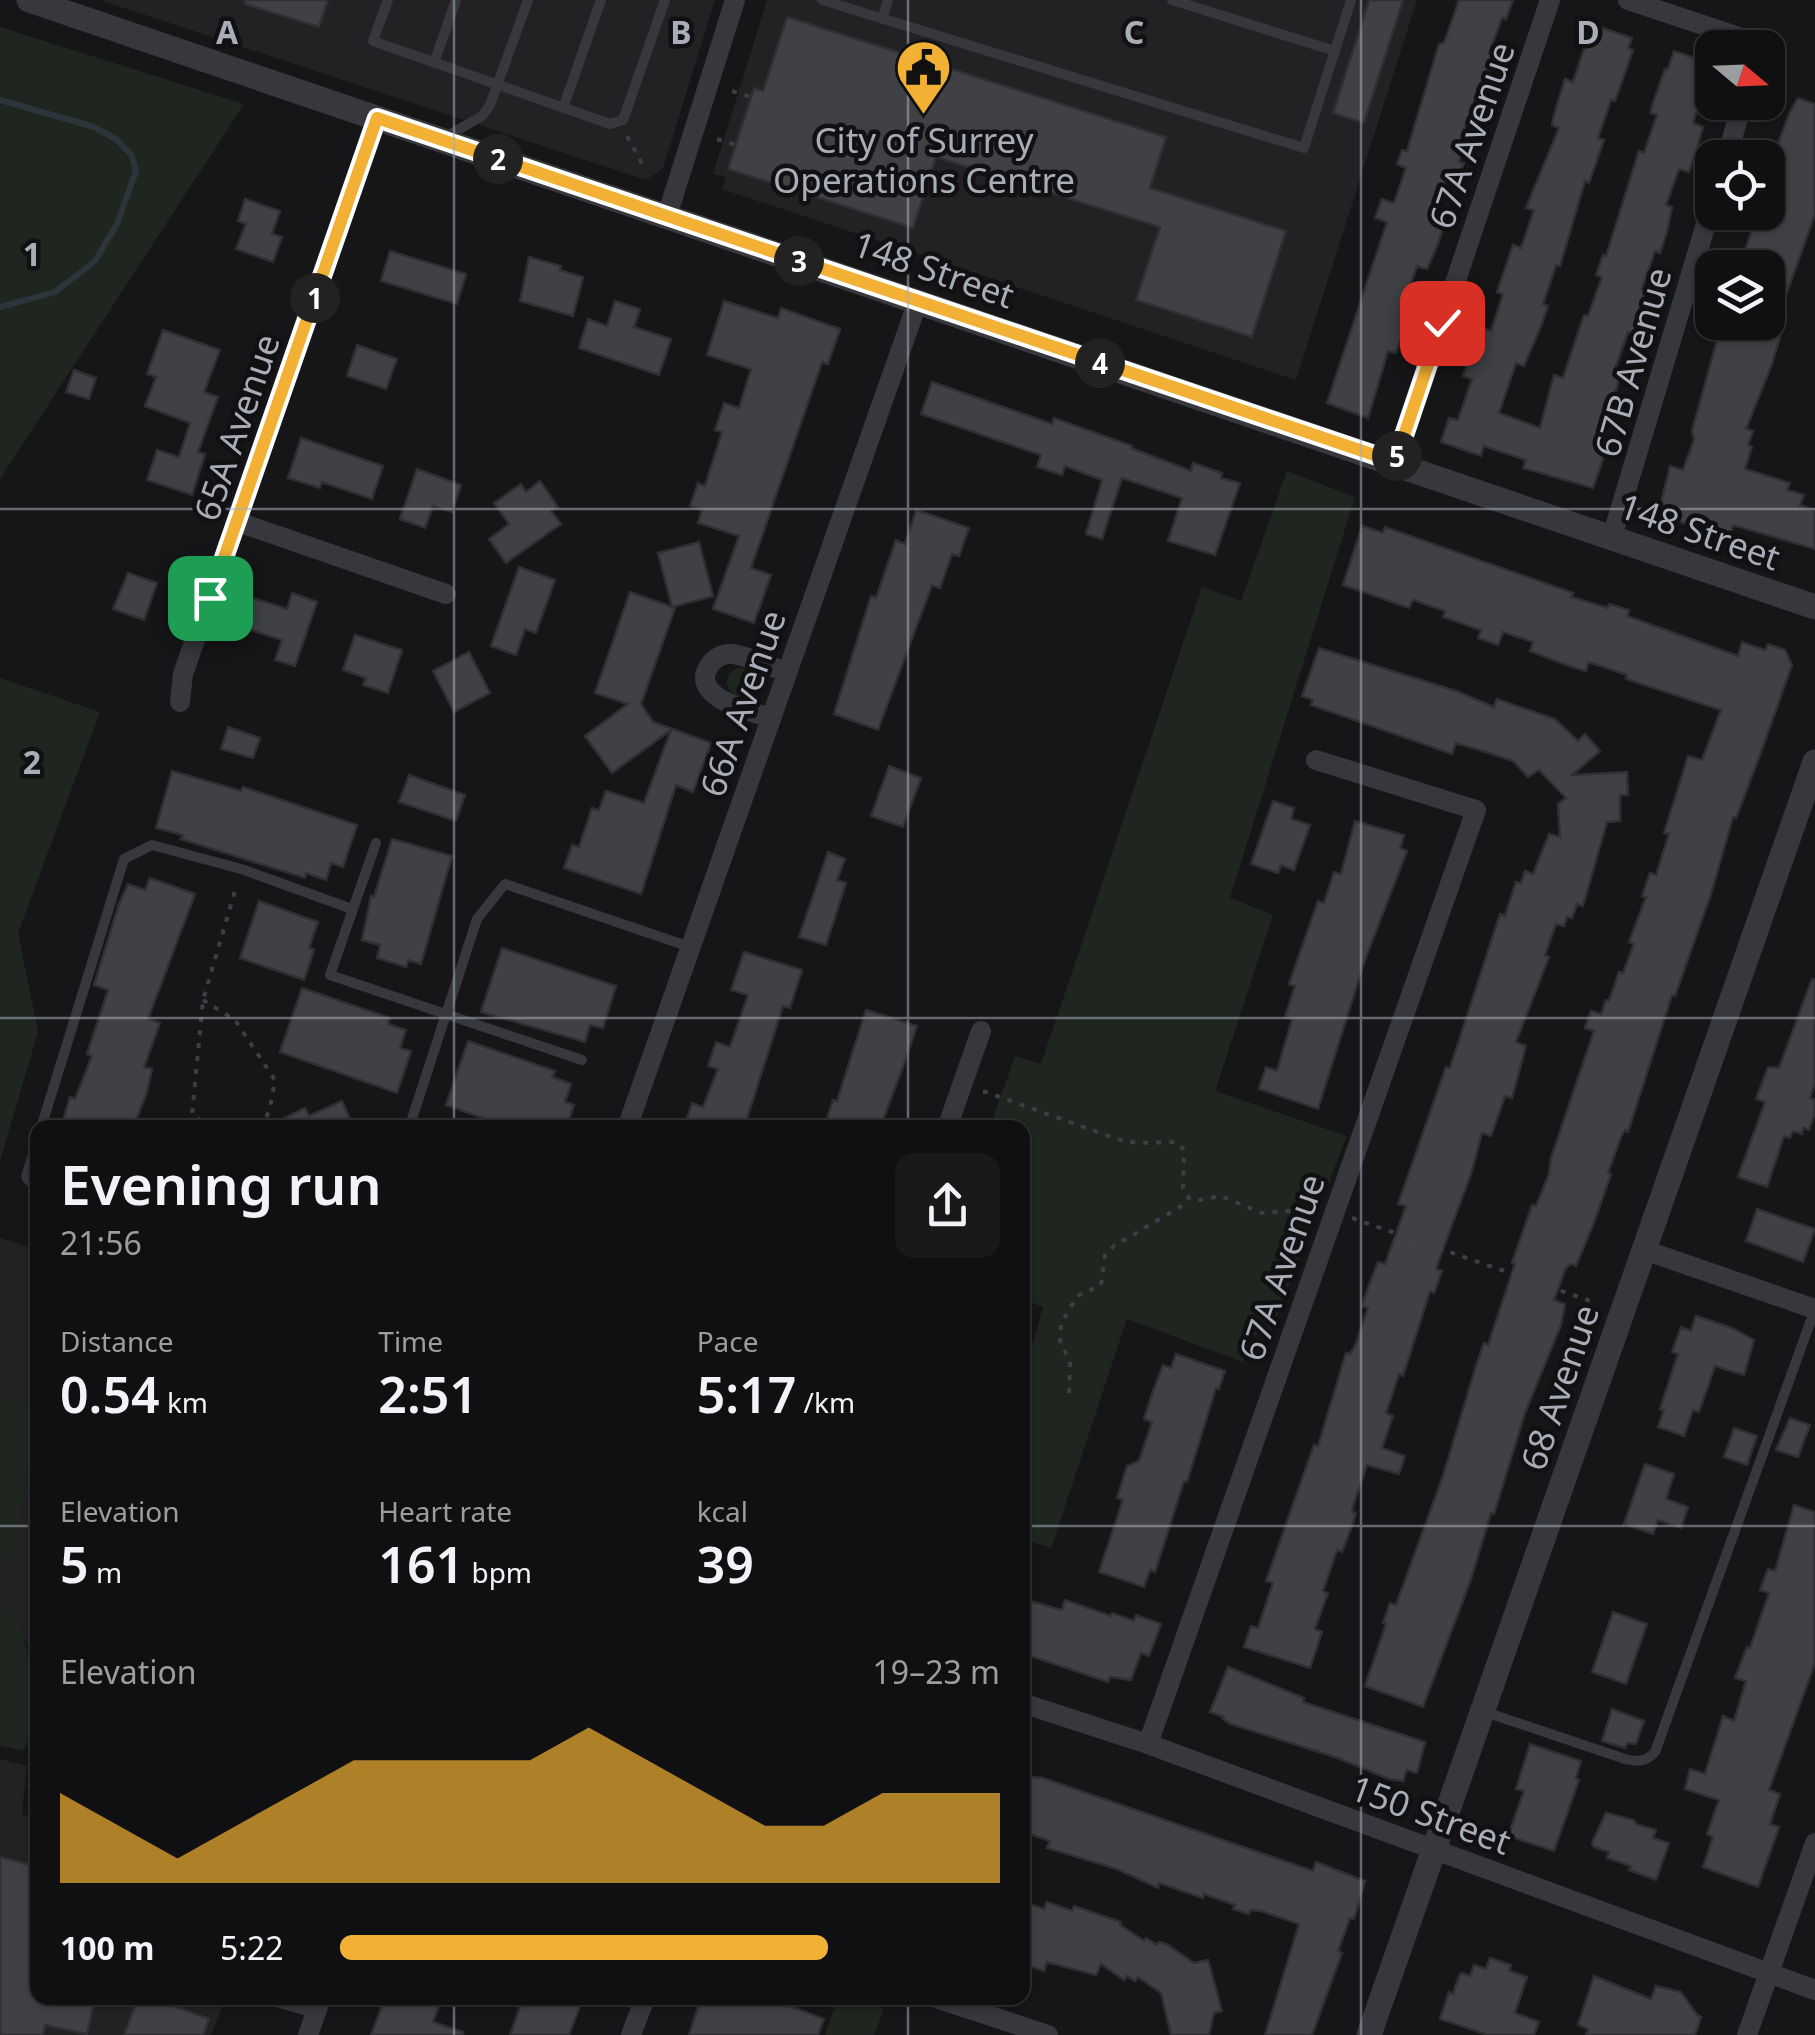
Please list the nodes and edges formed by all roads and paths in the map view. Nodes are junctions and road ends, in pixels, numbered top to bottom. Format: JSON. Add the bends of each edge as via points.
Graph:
{"nodes":[{"id":1,"x":29,"y":0,"type":"edge"},
{"id":2,"x":388,"y":0,"type":"edge"},
{"id":3,"x":456,"y":0,"type":"edge"},
{"id":4,"x":528,"y":0,"type":"edge"},
{"id":5,"x":601,"y":0,"type":"edge"},
{"id":6,"x":665,"y":0,"type":"edge"},
{"id":7,"x":735,"y":0,"type":"edge"},
{"id":8,"x":822,"y":0,"type":"edge"},
{"id":9,"x":888,"y":0,"type":"edge"},
{"id":10,"x":1172,"y":0,"type":"edge"},
{"id":11,"x":1351,"y":0,"type":"edge"},
{"id":12,"x":1550,"y":0,"type":"edge"},
{"id":13,"x":1628,"y":0,"type":"edge"},
{"id":14,"x":882,"y":19,"type":"junction"},
{"id":15,"x":1714,"y":30,"type":"edge"},
{"id":16,"x":1335,"y":52,"type":"junction"},
{"id":17,"x":434,"y":63,"type":"junction"},
{"id":18,"x":498,"y":85,"type":"junction"},
{"id":19,"x":732,"y":91,"type":"dead end"},
{"id":20,"x":751,"y":97,"type":"dead end"},
{"id":21,"x":563,"y":108,"type":"junction"},
{"id":22,"x":377,"y":118,"type":"junction"},
{"id":23,"x":618,"y":121,"type":"junction"},
{"id":24,"x":442,"y":140,"type":"junction"},
{"id":25,"x":717,"y":140,"type":"dead end"},
{"id":26,"x":736,"y":145,"type":"dead end"},
{"id":27,"x":644,"y":167,"type":"dead end"},
{"id":28,"x":667,"y":216,"type":"junction"},
{"id":29,"x":1704,"y":230,"type":"edge"},
{"id":30,"x":918,"y":301,"type":"junction"},
{"id":31,"x":1395,"y":462,"type":"junction"},
{"id":32,"x":238,"y":522,"type":"junction"},
{"id":33,"x":1612,"y":538,"type":"junction"},
{"id":34,"x":446,"y":594,"type":"dead end"},
{"id":35,"x":1815,"y":607,"type":"edge"},
{"id":36,"x":787,"y":672,"type":"junction"},
{"id":37,"x":180,"y":702,"type":"dead end"},
{"id":38,"x":771,"y":718,"type":"junction"},
{"id":39,"x":1316,"y":760,"type":"dead end"},
{"id":40,"x":1813,"y":774,"type":"edge"},
{"id":41,"x":376,"y":843,"type":"dead end"},
{"id":42,"x":241,"y":869,"type":"junction"},
{"id":43,"x":352,"y":910,"type":"junction"},
{"id":44,"x":691,"y":948,"type":"junction"},
{"id":45,"x":203,"y":1000,"type":"junction"},
{"id":46,"x":446,"y":1016,"type":"junction"},
{"id":47,"x":981,"y":1032,"type":"dead end"},
{"id":48,"x":582,"y":1060,"type":"dead end"},
{"id":49,"x":975,"y":1088,"type":"dead end"},
{"id":50,"x":43,"y":1120,"type":"edge"},
{"id":51,"x":200,"y":1120,"type":"edge"},
{"id":52,"x":265,"y":1120,"type":"edge"},
{"id":53,"x":412,"y":1120,"type":"edge"},
{"id":54,"x":630,"y":1120,"type":"edge"},
{"id":55,"x":950,"y":1120,"type":"edge"},
{"id":56,"x":1189,"y":1198,"type":"junction"},
{"id":57,"x":1325,"y":1210,"type":"dead end"},
{"id":58,"x":1352,"y":1218,"type":"dead end"},
{"id":59,"x":1644,"y":1250,"type":"junction"},
{"id":60,"x":1596,"y":1302,"type":"dead end"},
{"id":61,"x":1815,"y":1308,"type":"edge"},
{"id":62,"x":1069,"y":1393,"type":"dead end"},
{"id":63,"x":1030,"y":1705,"type":"edge"},
{"id":64,"x":1482,"y":1712,"type":"junction"},
{"id":65,"x":1148,"y":1744,"type":"junction"},
{"id":66,"x":1815,"y":1843,"type":"edge"},
{"id":67,"x":1433,"y":1850,"type":"junction"},
{"id":68,"x":1768,"y":1974,"type":"junction"},
{"id":69,"x":1815,"y":1990,"type":"edge"},
{"id":70,"x":642,"y":2005,"type":"edge"},
{"id":71,"x":957,"y":2005,"type":"edge"},
{"id":72,"x":318,"y":2006,"type":"edge"},
{"id":73,"x":308,"y":2035,"type":"edge"},
{"id":74,"x":631,"y":2035,"type":"edge"},
{"id":75,"x":1048,"y":2035,"type":"edge"},
{"id":76,"x":1369,"y":2035,"type":"edge"},
{"id":77,"x":1746,"y":2035,"type":"edge"}],
"edges":[{"from":1,"to":22,"type":"street","name":"148 Street"},
{"from":2,"to":17,"type":"lane","via":[[374,41]]},
{"from":3,"to":17,"type":"lane"},
{"from":4,"to":18,"type":"lane"},
{"from":5,"to":21,"type":"lane"},
{"from":6,"to":23,"type":"lane","via":[[624,120]]},
{"from":7,"to":28,"type":"street"},
{"from":8,"to":14,"type":"lane"},
{"from":9,"to":14,"type":"lane"},
{"from":10,"to":16,"type":"lane"},
{"from":11,"to":16,"type":"lane"},
{"from":12,"to":31,"type":"street","name":"67A Avenue"},
{"from":13,"to":15,"type":"street"},
{"from":14,"to":16,"type":"lane","via":[[1304,148]]},
{"from":17,"to":18,"type":"lane"},
{"from":18,"to":21,"type":"lane"},
{"from":18,"to":24,"type":"lane","via":[[482,116]]},
{"from":19,"to":20,"type":"path"},
{"from":21,"to":23,"type":"lane"},
{"from":22,"to":24,"type":"street","name":"148 Street"},
{"from":22,"to":32,"type":"street","name":"65A Avenue"},
{"from":23,"to":27,"type":"path"},
{"from":24,"to":28,"type":"street","name":"148 Street"},
{"from":25,"to":26,"type":"path"},
{"from":28,"to":30,"type":"street","name":"148 Street"},
{"from":29,"to":33,"type":"street","name":"67B Avenue"},
{"from":30,"to":31,"type":"street","name":"148 Street"},
{"from":30,"to":36,"type":"street","name":"66A Avenue"},
{"from":31,"to":33,"type":"street","name":"148 Street"},
{"from":32,"to":34,"type":"street"},
{"from":32,"to":37,"type":"street","name":"65A Avenue","via":[[183,674]]},
{"from":33,"to":35,"type":"street","name":"148 Street"},
{"from":36,"to":38,"type":"street","name":"66A Avenue"},
{"from":36,"to":38,"type":"street","via":[[732,654],[708,670],[707,685],[716,698]]},
{"from":38,"to":44,"type":"street","name":"66A Avenue"},
{"from":39,"to":65,"type":"street","name":"67A Avenue","via":[[1476,810]]},
{"from":40,"to":59,"type":"street","name":"68 Avenue"},
{"from":41,"to":43,"type":"lane"},
{"from":42,"to":43,"type":"lane"},
{"from":42,"to":45,"type":"path"},
{"from":42,"to":50,"type":"lane","via":[[152,845],[124,859]]},
{"from":43,"to":46,"type":"lane","via":[[330,975]]},
{"from":44,"to":46,"type":"lane","via":[[505,884],[477,920]]},
{"from":44,"to":54,"type":"street","name":"66A Avenue"},
{"from":45,"to":51,"type":"path","via":[[192,1115]]},
{"from":45,"to":52,"type":"path","via":[[236,1020],[275,1080]]},
{"from":46,"to":48,"type":"lane"},
{"from":46,"to":53,"type":"lane"},
{"from":47,"to":55,"type":"street"},
{"from":49,"to":56,"type":"path","via":[[1117,1139],[1177,1142],[1184,1150]]},
{"from":56,"to":57,"type":"path","via":[[1221,1196],[1262,1214]]},
{"from":56,"to":62,"type":"path","via":[[1114,1246],[1104,1255],[1101,1285],[1070,1304],[1060,1340],[1070,1363]]},
{"from":58,"to":60,"type":"path"},
{"from":59,"to":61,"type":"street"},
{"from":59,"to":64,"type":"street","name":"68 Avenue"},
{"from":61,"to":64,"type":"lane","via":[[1655,1752],[1648,1760],[1625,1760]]},
{"from":63,"to":65,"type":"street","name":"150 Street"},
{"from":64,"to":67,"type":"street","name":"68 Avenue"},
{"from":65,"to":67,"type":"street","name":"150 Street"},
{"from":66,"to":68,"type":"street"},
{"from":67,"to":68,"type":"street","name":"150 Street"},
{"from":67,"to":76,"type":"street","name":"68 Avenue"},
{"from":68,"to":69,"type":"street","name":"150 Street"},
{"from":68,"to":77,"type":"street"},
{"from":70,"to":74,"type":"street"},
{"from":71,"to":75,"type":"street"},
{"from":72,"to":73,"type":"street"}]}
